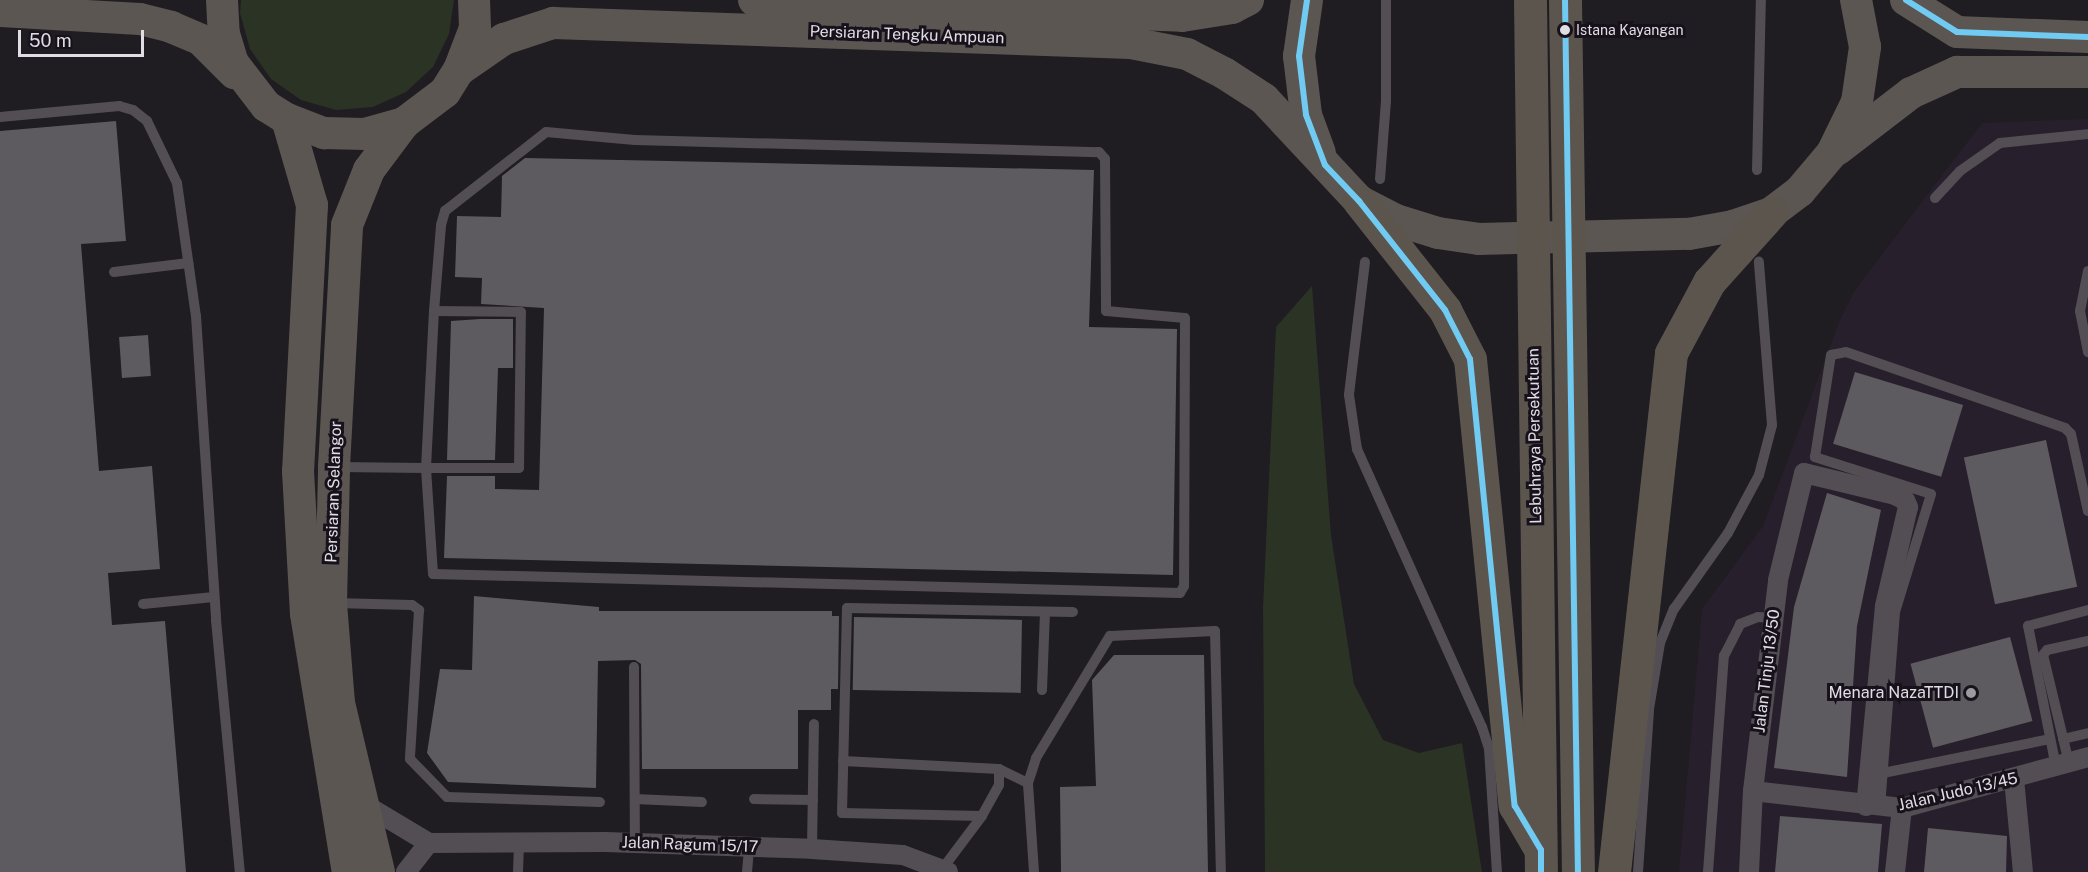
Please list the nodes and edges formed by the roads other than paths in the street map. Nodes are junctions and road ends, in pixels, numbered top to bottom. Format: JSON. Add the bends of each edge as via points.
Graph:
{"nodes":[{"id":1,"x":222,"y":0,"type":"edge"},
{"id":2,"x":474,"y":0,"type":"edge"},
{"id":3,"x":754,"y":0,"type":"edge"},
{"id":4,"x":1248,"y":0,"type":"edge"},
{"id":5,"x":1307,"y":0,"type":"edge"},
{"id":6,"x":1386,"y":0,"type":"edge"},
{"id":7,"x":1530,"y":0,"type":"edge"},
{"id":8,"x":1565,"y":0,"type":"edge"},
{"id":9,"x":1761,"y":0,"type":"edge"},
{"id":10,"x":1856,"y":0,"type":"edge"},
{"id":11,"x":1906,"y":0,"type":"edge"},
{"id":12,"x":0,"y":11,"type":"edge"},
{"id":13,"x":2088,"y":38,"type":"edge"},
{"id":14,"x":459,"y":70,"type":"junction"},
{"id":15,"x":2088,"y":72,"type":"edge"},
{"id":16,"x":249,"y":88,"type":"junction"},
{"id":17,"x":0,"y":117,"type":"edge"},
{"id":18,"x":286,"y":119,"type":"junction"},
{"id":19,"x":404,"y":123,"type":"junction"},
{"id":20,"x":2088,"y":134,"type":"edge"},
{"id":21,"x":1832,"y":153,"type":"junction"},
{"id":22,"x":1325,"y":165,"type":"junction"},
{"id":23,"x":1757,"y":170,"type":"dead end"},
{"id":24,"x":1369,"y":190,"type":"junction"},
{"id":25,"x":1935,"y":198,"type":"dead end"},
{"id":26,"x":1770,"y":213,"type":"junction"},
{"id":27,"x":1365,"y":262,"type":"dead end"},
{"id":28,"x":1759,"y":262,"type":"dead end"},
{"id":29,"x":188,"y":263,"type":"junction"},
{"id":30,"x":2088,"y":271,"type":"edge"},
{"id":31,"x":114,"y":272,"type":"dead end"},
{"id":32,"x":434,"y":310,"type":"junction"},
{"id":33,"x":2088,"y":352,"type":"edge"},
{"id":34,"x":334,"y":467,"type":"junction"},
{"id":35,"x":426,"y":468,"type":"junction"},
{"id":36,"x":2088,"y":511,"type":"edge"},
{"id":37,"x":214,"y":597,"type":"junction"},
{"id":38,"x":331,"y":603,"type":"junction"},
{"id":39,"x":142,"y":604,"type":"dead end"},
{"id":40,"x":2088,"y":610,"type":"edge"},
{"id":41,"x":1045,"y":612,"type":"junction"},
{"id":42,"x":1073,"y":612,"type":"dead end"},
{"id":43,"x":1773,"y":618,"type":"junction"},
{"id":44,"x":2088,"y":641,"type":"edge"},
{"id":45,"x":634,"y":667,"type":"dead end"},
{"id":46,"x":1042,"y":690,"type":"dead end"},
{"id":47,"x":1505,"y":723,"type":"junction"},
{"id":48,"x":814,"y":724,"type":"dead end"},
{"id":49,"x":1628,"y":729,"type":"junction"},
{"id":50,"x":2088,"y":733,"type":"edge"},
{"id":51,"x":2050,"y":739,"type":"junction"},
{"id":52,"x":2063,"y":739,"type":"junction"},
{"id":53,"x":2088,"y":757,"type":"edge"},
{"id":54,"x":843,"y":761,"type":"junction"},
{"id":55,"x":2062,"y":765,"type":"junction"},
{"id":56,"x":999,"y":769,"type":"junction"},
{"id":57,"x":1644,"y":771,"type":"junction"},
{"id":58,"x":1882,"y":773,"type":"junction"},
{"id":59,"x":2014,"y":779,"type":"junction"},
{"id":60,"x":1491,"y":781,"type":"junction"},
{"id":61,"x":1028,"y":783,"type":"junction"},
{"id":62,"x":1753,"y":791,"type":"junction"},
{"id":63,"x":635,"y":799,"type":"junction"},
{"id":64,"x":754,"y":800,"type":"dead end"},
{"id":65,"x":813,"y":800,"type":"junction"},
{"id":66,"x":600,"y":802,"type":"dead end"},
{"id":67,"x":702,"y":802,"type":"dead end"},
{"id":68,"x":364,"y":804,"type":"junction"},
{"id":69,"x":1873,"y":806,"type":"junction"},
{"id":70,"x":1902,"y":808,"type":"junction"},
{"id":71,"x":982,"y":816,"type":"junction"},
{"id":72,"x":429,"y":843,"type":"junction"},
{"id":73,"x":519,"y":843,"type":"junction"},
{"id":74,"x":635,"y":844,"type":"junction"},
{"id":75,"x":749,"y":847,"type":"junction"},
{"id":76,"x":812,"y":849,"type":"junction"},
{"id":77,"x":1541,"y":861,"type":"edge"},
{"id":78,"x":346,"y":870,"type":"edge"},
{"id":79,"x":945,"y":870,"type":"edge"},
{"id":80,"x":240,"y":872,"type":"edge"},
{"id":81,"x":380,"y":872,"type":"edge"},
{"id":82,"x":406,"y":872,"type":"edge"},
{"id":83,"x":518,"y":872,"type":"edge"},
{"id":84,"x":747,"y":872,"type":"edge"},
{"id":85,"x":1034,"y":872,"type":"edge"},
{"id":86,"x":1221,"y":872,"type":"edge"},
{"id":87,"x":1497,"y":872,"type":"edge"},
{"id":88,"x":1578,"y":872,"type":"edge"},
{"id":89,"x":1614,"y":872,"type":"edge"},
{"id":90,"x":1638,"y":872,"type":"edge"},
{"id":91,"x":1708,"y":872,"type":"edge"},
{"id":92,"x":1749,"y":872,"type":"edge"},
{"id":93,"x":1895,"y":872,"type":"edge"},
{"id":94,"x":2023,"y":872,"type":"edge"}],
"edges":[{"from":1,"to":16,"type":"main road","via":[[224,34],[234,63]]},
{"from":2,"to":14,"type":"main road","via":[[474,28]]},
{"from":3,"to":4,"type":"main road","name":"Persiaran Tengku Ampuan","via":[[1182,16],[1232,8]]},
{"from":5,"to":22,"type":"main road","via":[[1299,56],[1306,115]]},
{"from":6,"to":24,"type":"lane","via":[[1387,91]]},
{"from":7,"to":77,"type":"highway","name":"Lebuhraya Persekutuan"},
{"from":8,"to":88,"type":"highway"},
{"from":9,"to":23,"type":"lane"},
{"from":10,"to":21,"type":"main road","via":[[1864,58],[1857,102]]},
{"from":11,"to":13,"type":"main road","via":[[1957,32]]},
{"from":12,"to":16,"type":"main road","via":[[140,19],[171,27],[201,40]]},
{"from":14,"to":19,"type":"main road","via":[[445,92]]},
{"from":14,"to":22,"type":"main road","name":"Persiaran Tengku Ampuan","via":[[504,39],[553,23],[1131,43],[1187,54],[1224,73],[1264,99]]},
{"from":15,"to":21,"type":"main road","via":[[1957,72],[1911,93]]},
{"from":16,"to":18,"type":"main road"},
{"from":17,"to":29,"type":"lane","via":[[119,106],[133,110],[147,121],[177,183]]},
{"from":18,"to":19,"type":"main road","via":[[324,133],[365,134]]},
{"from":18,"to":78,"type":"main road","name":"Persiaran Selangor","via":[[312,205],[298,471],[306,614]]},
{"from":19,"to":34,"type":"main road","name":"Persiaran Selangor","via":[[369,170],[347,225]]},
{"from":20,"to":25,"type":"lane","via":[[2000,143],[1976,157]]},
{"from":21,"to":26,"type":"main road","name":"Persiaran Tengku Ampuan","via":[[1800,191]]},
{"from":22,"to":24,"type":"main road","name":"Persiaran Tengku Ampuan"},
{"from":24,"to":26,"type":"main road","name":"Persiaran Tengku Ampuan","via":[[1396,220],[1438,233],[1505,238],[1689,234],[1733,226]]},
{"from":24,"to":47,"type":"highway","via":[[1470,359]]},
{"from":26,"to":49,"type":"highway","via":[[1709,282],[1671,353]]},
{"from":27,"to":60,"type":"lane","via":[[1349,395],[1357,448],[1472,698],[1489,749]]},
{"from":28,"to":57,"type":"lane","via":[[1772,425],[1759,476],[1728,533],[1674,609],[1660,643]]},
{"from":29,"to":31,"type":"lane"},
{"from":29,"to":37,"type":"lane","via":[[196,316]]},
{"from":30,"to":33,"type":"lane","via":[[2080,311]]},
{"from":32,"to":35,"type":"lane"},
{"from":32,"to":35,"type":"lane","via":[[521,312],[519,468]]},
{"from":32,"to":35,"type":"lane","via":[[445,211],[546,132],[635,140],[1099,152],[1105,159],[1106,311],[1185,318],[1184,586],[1180,593],[433,574]]},
{"from":34,"to":35,"type":"lane"},
{"from":34,"to":38,"type":"main road","name":"Persiaran Selangor"},
{"from":36,"to":58,"type":"lane","via":[[2071,434],[2065,428],[1845,352],[1831,355],[1815,456],[1930,494],[1895,612]]},
{"from":37,"to":39,"type":"lane"},
{"from":37,"to":80,"type":"lane"},
{"from":38,"to":66,"type":"lane","via":[[412,605],[419,610],[410,759],[447,797]]},
{"from":38,"to":68,"type":"main road","name":"Persiaran Selangor","via":[[339,703]]},
{"from":40,"to":51,"type":"lane","via":[[2028,626]]},
{"from":41,"to":42,"type":"lane"},
{"from":41,"to":46,"type":"lane"},
{"from":41,"to":54,"type":"lane","via":[[847,608]]},
{"from":43,"to":62,"type":"street","name":"Jalan Tinju 13/50"},
{"from":43,"to":69,"type":"street","name":"Jalan Tinju 13/50","via":[[1778,580],[1804,473],[1905,500],[1908,507],[1886,606]]},
{"from":43,"to":91,"type":"lane","via":[[1758,616],[1740,624],[1724,656]]},
{"from":44,"to":52,"type":"lane","via":[[2047,650],[2043,655]]},
{"from":45,"to":63,"type":"lane"},
{"from":47,"to":60,"type":"lane"},
{"from":47,"to":77,"type":"highway","via":[[1515,806]]},
{"from":48,"to":65,"type":"lane"},
{"from":49,"to":57,"type":"lane"},
{"from":49,"to":89,"type":"highway"},
{"from":50,"to":52,"type":"lane"},
{"from":51,"to":55,"type":"lane"},
{"from":51,"to":58,"type":"lane"},
{"from":52,"to":55,"type":"lane"},
{"from":53,"to":55,"type":"street","name":"Jalan Judo 13/45"},
{"from":54,"to":56,"type":"lane"},
{"from":54,"to":71,"type":"lane","via":[[842,813]]},
{"from":55,"to":59,"type":"street","name":"Jalan Judo 13/45"},
{"from":56,"to":61,"type":"lane"},
{"from":56,"to":71,"type":"lane","via":[[999,785]]},
{"from":57,"to":90,"type":"lane"},
{"from":58,"to":69,"type":"lane"},
{"from":59,"to":70,"type":"street","name":"Jalan Judo 13/45"},
{"from":59,"to":94,"type":"street"},
{"from":60,"to":87,"type":"lane"},
{"from":61,"to":85,"type":"lane"},
{"from":61,"to":86,"type":"lane","via":[[1036,758],[1110,636],[1215,632]]},
{"from":62,"to":69,"type":"street","name":"Jalan Judo 13/45"},
{"from":62,"to":92,"type":"street","name":"Jalan Tinju 13/50"},
{"from":63,"to":67,"type":"lane"},
{"from":63,"to":74,"type":"lane"},
{"from":64,"to":65,"type":"lane"},
{"from":65,"to":76,"type":"lane"},
{"from":68,"to":72,"type":"street"},
{"from":68,"to":81,"type":"main road","name":"Persiaran Selangor"},
{"from":69,"to":70,"type":"street","name":"Jalan Judo 13/45"},
{"from":70,"to":93,"type":"street"},
{"from":71,"to":79,"type":"lane"},
{"from":72,"to":73,"type":"street","name":"Jalan Ragum 15/17"},
{"from":72,"to":82,"type":"street"},
{"from":73,"to":74,"type":"street","name":"Jalan Ragum 15/17"},
{"from":73,"to":83,"type":"lane"},
{"from":74,"to":75,"type":"street","name":"Jalan Ragum 15/17"},
{"from":75,"to":76,"type":"street","name":"Jalan Ragum 15/17"},
{"from":75,"to":84,"type":"lane"},
{"from":76,"to":79,"type":"street","name":"Jalan Ragum 15/17","via":[[903,855]]}]}
